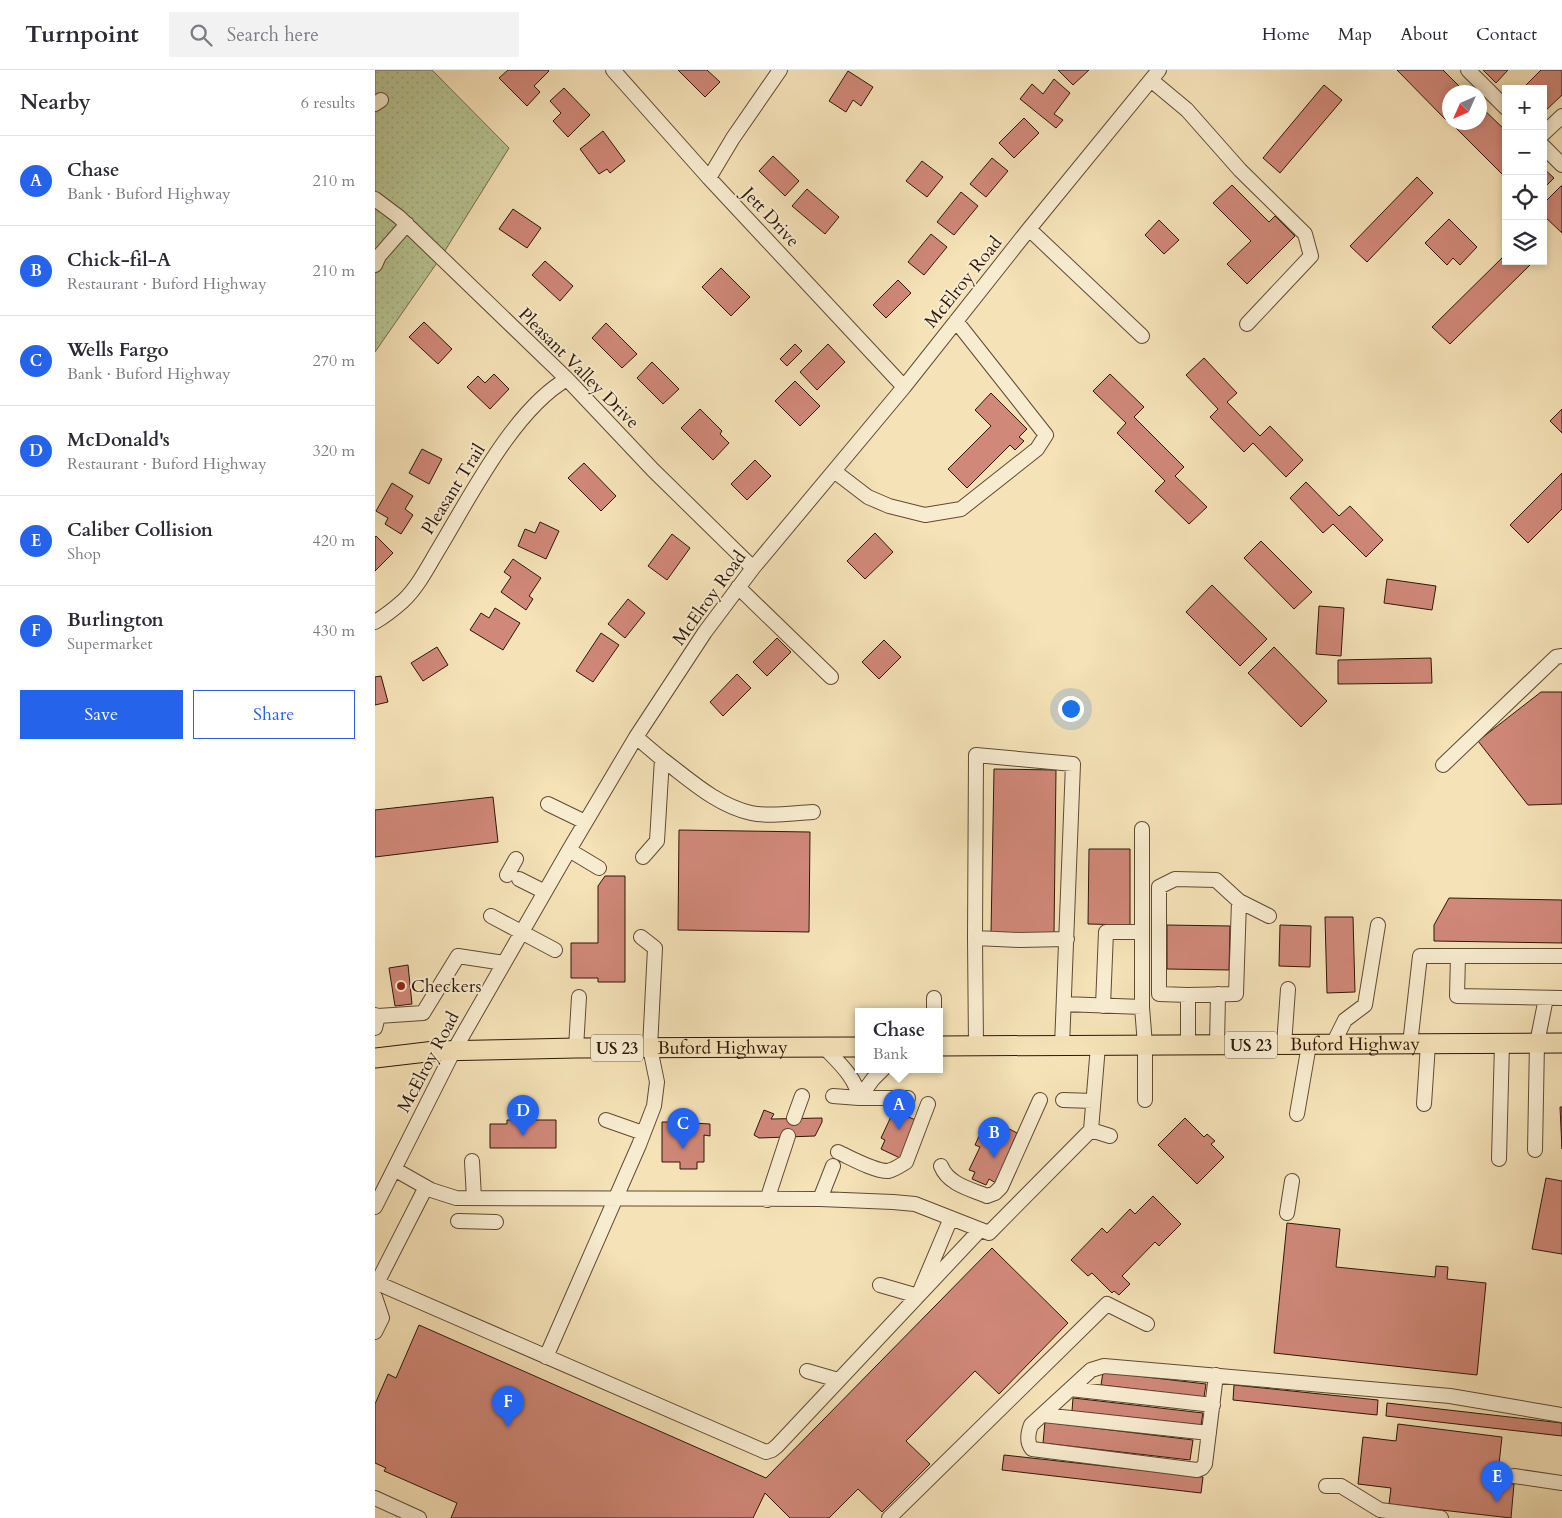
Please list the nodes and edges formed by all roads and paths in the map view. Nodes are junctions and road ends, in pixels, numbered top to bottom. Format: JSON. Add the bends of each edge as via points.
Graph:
{"nodes":[{"id":1,"x":613,"y":70,"type":"edge"},
{"id":2,"x":780,"y":70,"type":"edge"},
{"id":3,"x":1468,"y":70,"type":"edge"},
{"id":4,"x":1155,"y":75,"type":"edge"},
{"id":5,"x":1502,"y":104,"type":"edge"},
{"id":6,"x":1562,"y":116,"type":"edge"},
{"id":7,"x":1547,"y":130,"type":"edge"},
{"id":8,"x":1547,"y":150,"type":"edge"},
{"id":9,"x":1562,"y":165,"type":"edge"},
{"id":10,"x":709,"y":178,"type":"junction"},
{"id":11,"x":375,"y":199,"type":"edge"},
{"id":12,"x":407,"y":224,"type":"junction"},
{"id":13,"x":1029,"y":229,"type":"junction"},
{"id":14,"x":375,"y":265,"type":"edge"},
{"id":15,"x":956,"y":320,"type":"junction"},
{"id":16,"x":1247,"y":324,"type":"dead end"},
{"id":17,"x":1141,"y":336,"type":"dead end"},
{"id":18,"x":567,"y":379,"type":"junction"},
{"id":19,"x":904,"y":387,"type":"junction"},
{"id":20,"x":834,"y":471,"type":"junction"},
{"id":21,"x":753,"y":568,"type":"junction"},
{"id":22,"x":738,"y":587,"type":"junction"},
{"id":23,"x":375,"y":622,"type":"edge"},
{"id":24,"x":1562,"y":656,"type":"edge"},
{"id":25,"x":831,"y":677,"type":"dead end"},
{"id":26,"x":636,"y":737,"type":"junction"},
{"id":27,"x":662,"y":759,"type":"junction"},
{"id":28,"x":1443,"y":765,"type":"dead end"},
{"id":29,"x":548,"y":804,"type":"dead end"},
{"id":30,"x":813,"y":812,"type":"dead end"},
{"id":31,"x":585,"y":822,"type":"junction"},
{"id":32,"x":1142,"y":829,"type":"dead end"},
{"id":33,"x":569,"y":850,"type":"junction"},
{"id":34,"x":643,"y":857,"type":"dead end"},
{"id":35,"x":516,"y":859,"type":"dead end"},
{"id":36,"x":599,"y":868,"type":"dead end"},
{"id":37,"x":545,"y":892,"type":"junction"},
{"id":38,"x":1239,"y":901,"type":"junction"},
{"id":39,"x":491,"y":916,"type":"dead end"},
{"id":40,"x":1269,"y":916,"type":"dead end"},
{"id":41,"x":1378,"y":925,"type":"dead end"},
{"id":42,"x":522,"y":932,"type":"junction"},
{"id":43,"x":1141,"y":932,"type":"junction"},
{"id":44,"x":641,"y":937,"type":"dead end"},
{"id":45,"x":975,"y":938,"type":"junction"},
{"id":46,"x":1067,"y":939,"type":"junction"},
{"id":47,"x":555,"y":950,"type":"dead end"},
{"id":48,"x":1459,"y":956,"type":"junction"},
{"id":49,"x":1562,"y":956,"type":"edge"},
{"id":50,"x":504,"y":963,"type":"junction"},
{"id":51,"x":1288,"y":989,"type":"dead end"},
{"id":52,"x":1217,"y":994,"type":"junction"},
{"id":53,"x":1188,"y":995,"type":"junction"},
{"id":54,"x":579,"y":997,"type":"dead end"},
{"id":55,"x":1546,"y":998,"type":"junction"},
{"id":56,"x":1562,"y":998,"type":"edge"},
{"id":57,"x":1064,"y":1004,"type":"junction"},
{"id":58,"x":1103,"y":1006,"type":"junction"},
{"id":59,"x":1142,"y":1006,"type":"junction"},
{"id":60,"x":376,"y":1020,"type":"edge"},
{"id":61,"x":1502,"y":1043,"type":"junction"},
{"id":62,"x":1537,"y":1043,"type":"junction"},
{"id":63,"x":1562,"y":1043,"type":"edge"},
{"id":64,"x":1309,"y":1044,"type":"junction"},
{"id":65,"x":1333,"y":1044,"type":"junction"},
{"id":66,"x":1419,"y":1044,"type":"junction"},
{"id":67,"x":1145,"y":1045,"type":"junction"},
{"id":68,"x":1188,"y":1045,"type":"junction"},
{"id":69,"x":1217,"y":1045,"type":"junction"},
{"id":70,"x":1284,"y":1045,"type":"junction"},
{"id":71,"x":943,"y":1046,"type":"edge"},
{"id":72,"x":976,"y":1046,"type":"junction"},
{"id":73,"x":1062,"y":1046,"type":"junction"},
{"id":74,"x":1098,"y":1046,"type":"junction"},
{"id":75,"x":824,"y":1047,"type":"junction"},
{"id":76,"x":855,"y":1047,"type":"edge"},
{"id":77,"x":576,"y":1048,"type":"junction"},
{"id":78,"x":650,"y":1048,"type":"junction"},
{"id":79,"x":453,"y":1052,"type":"junction"},
{"id":80,"x":375,"y":1058,"type":"edge"},
{"id":81,"x":879,"y":1073,"type":"edge"},
{"id":82,"x":802,"y":1096,"type":"dead end"},
{"id":83,"x":833,"y":1096,"type":"dead end"},
{"id":84,"x":859,"y":1098,"type":"junction"},
{"id":85,"x":908,"y":1098,"type":"dead end"},
{"id":86,"x":1040,"y":1100,"type":"dead end"},
{"id":87,"x":1063,"y":1100,"type":"dead end"},
{"id":88,"x":1145,"y":1100,"type":"dead end"},
{"id":89,"x":1093,"y":1101,"type":"junction"},
{"id":90,"x":928,"y":1104,"type":"dead end"},
{"id":91,"x":1424,"y":1104,"type":"dead end"},
{"id":92,"x":1297,"y":1114,"type":"dead end"},
{"id":93,"x":794,"y":1118,"type":"dead end"},
{"id":94,"x":606,"y":1120,"type":"dead end"},
{"id":95,"x":1091,"y":1130,"type":"junction"},
{"id":96,"x":643,"y":1133,"type":"junction"},
{"id":97,"x":788,"y":1136,"type":"dead end"},
{"id":98,"x":1110,"y":1136,"type":"dead end"},
{"id":99,"x":1535,"y":1150,"type":"dead end"},
{"id":100,"x":1499,"y":1159,"type":"dead end"},
{"id":101,"x":472,"y":1161,"type":"dead end"},
{"id":102,"x":941,"y":1166,"type":"dead end"},
{"id":103,"x":394,"y":1169,"type":"junction"},
{"id":104,"x":1292,"y":1181,"type":"dead end"},
{"id":105,"x":426,"y":1187,"type":"junction"},
{"id":106,"x":473,"y":1198,"type":"junction"},
{"id":107,"x":615,"y":1199,"type":"junction"},
{"id":108,"x":820,"y":1199,"type":"junction"},
{"id":109,"x":767,"y":1200,"type":"junction"},
{"id":110,"x":375,"y":1207,"type":"edge"},
{"id":111,"x":1287,"y":1213,"type":"dead end"},
{"id":112,"x":951,"y":1218,"type":"junction"},
{"id":113,"x":458,"y":1221,"type":"dead end"},
{"id":114,"x":496,"y":1222,"type":"dead end"},
{"id":115,"x":980,"y":1230,"type":"junction"},
{"id":116,"x":880,"y":1285,"type":"dead end"},
{"id":117,"x":376,"y":1289,"type":"edge"},
{"id":118,"x":918,"y":1296,"type":"junction"},
{"id":119,"x":1147,"y":1324,"type":"dead end"},
{"id":120,"x":375,"y":1332,"type":"edge"},
{"id":121,"x":546,"y":1357,"type":"junction"},
{"id":122,"x":807,"y":1371,"type":"dead end"},
{"id":123,"x":1216,"y":1375,"type":"junction"},
{"id":124,"x":838,"y":1380,"type":"junction"},
{"id":125,"x":1070,"y":1390,"type":"junction"},
{"id":126,"x":1213,"y":1405,"type":"junction"},
{"id":127,"x":1043,"y":1415,"type":"junction"},
{"id":128,"x":1562,"y":1415,"type":"edge"},
{"id":129,"x":1209,"y":1433,"type":"junction"},
{"id":130,"x":1514,"y":1476,"type":"dead end"},
{"id":131,"x":1562,"y":1483,"type":"edge"},
{"id":132,"x":1326,"y":1486,"type":"dead end"},
{"id":133,"x":375,"y":1498,"type":"edge"},
{"id":134,"x":419,"y":1518,"type":"edge"},
{"id":135,"x":889,"y":1518,"type":"edge"},
{"id":136,"x":1441,"y":1518,"type":"edge"}],
"edges":[{"from":1,"to":10,"type":"street","name":"Jett Drive"},
{"from":2,"to":10,"type":"street"},
{"from":3,"to":5,"type":"street"},
{"from":4,"to":13,"type":"street","name":"McElroy Road"},
{"from":4,"to":16,"type":"street","via":[[1240,170],[1305,234],[1311,256]]},
{"from":6,"to":7,"type":"street"},
{"from":8,"to":9,"type":"street"},
{"from":10,"to":19,"type":"street","name":"Jett Drive"},
{"from":11,"to":12,"type":"street","name":"Pleasant Valley Drive"},
{"from":12,"to":14,"type":"street"},
{"from":12,"to":18,"type":"street","name":"Pleasant Valley Drive"},
{"from":13,"to":15,"type":"street","name":"McElroy Road"},
{"from":13,"to":17,"type":"street"},
{"from":15,"to":19,"type":"street","name":"McElroy Road"},
{"from":15,"to":20,"type":"street","via":[[1046,435],[1037,449],[961,509],[925,515],[868,497]]},
{"from":18,"to":21,"type":"street","name":"Pleasant Valley Drive","via":[[653,470]]},
{"from":18,"to":23,"type":"street","name":"Pleasant Trail","via":[[532,407],[499,450],[422,576],[404,600]]},
{"from":19,"to":20,"type":"street","name":"McElroy Road"},
{"from":20,"to":21,"type":"street","name":"McElroy Road"},
{"from":21,"to":22,"type":"street","name":"McElroy Road"},
{"from":22,"to":25,"type":"street"},
{"from":22,"to":26,"type":"street","name":"McElroy Road"},
{"from":24,"to":28,"type":"street","via":[[1556,657]]},
{"from":26,"to":27,"type":"street"},
{"from":26,"to":31,"type":"street","name":"McElroy Road"},
{"from":27,"to":30,"type":"street","via":[[710,795],[751,813]]},
{"from":27,"to":34,"type":"street","via":[[657,841]]},
{"from":29,"to":31,"type":"street"},
{"from":31,"to":33,"type":"street","name":"McElroy Road"},
{"from":32,"to":43,"type":"street"},
{"from":33,"to":36,"type":"street"},
{"from":33,"to":37,"type":"street","name":"McElroy Road"},
{"from":35,"to":37,"type":"street","via":[[513,877]]},
{"from":37,"to":42,"type":"street","name":"McElroy Road"},
{"from":38,"to":40,"type":"street"},
{"from":38,"to":52,"type":"street","via":[[1236,994]]},
{"from":38,"to":53,"type":"street","via":[[1216,880],[1175,879],[1159,887],[1159,994]]},
{"from":39,"to":42,"type":"street"},
{"from":41,"to":65,"type":"street","via":[[1365,1005],[1345,1020]]},
{"from":42,"to":47,"type":"street"},
{"from":42,"to":50,"type":"street","name":"McElroy Road"},
{"from":43,"to":58,"type":"street","via":[[1106,932]]},
{"from":43,"to":59,"type":"street"},
{"from":44,"to":78,"type":"street","via":[[655,948],[661,992]]},
{"from":45,"to":46,"type":"street"},
{"from":45,"to":46,"type":"street","via":[[977,755],[1073,764]]},
{"from":45,"to":72,"type":"street"},
{"from":46,"to":57,"type":"street"},
{"from":48,"to":49,"type":"street"},
{"from":48,"to":55,"type":"street","via":[[1457,996]]},
{"from":48,"to":66,"type":"street","via":[[1420,956]]},
{"from":50,"to":60,"type":"street","via":[[458,956],[423,1013]]},
{"from":50,"to":79,"type":"street","name":"McElroy Road"},
{"from":51,"to":70,"type":"street"},
{"from":52,"to":53,"type":"street"},
{"from":52,"to":69,"type":"street"},
{"from":53,"to":68,"type":"street"},
{"from":54,"to":77,"type":"street"},
{"from":55,"to":56,"type":"street"},
{"from":55,"to":62,"type":"street"},
{"from":57,"to":58,"type":"street"},
{"from":57,"to":73,"type":"street"},
{"from":58,"to":59,"type":"street"},
{"from":59,"to":67,"type":"street"},
{"from":61,"to":62,"type":"main road","name":"Buford Highway","number":"US 23"},
{"from":61,"to":66,"type":"main road","name":"Buford Highway","number":"US 23"},
{"from":61,"to":100,"type":"street"},
{"from":62,"to":63,"type":"main road","name":"Buford Highway","number":"US 23"},
{"from":62,"to":99,"type":"street"},
{"from":64,"to":65,"type":"main road","name":"Buford Highway","number":"US 23"},
{"from":64,"to":70,"type":"main road","name":"Buford Highway","number":"US 23"},
{"from":64,"to":92,"type":"street"},
{"from":65,"to":66,"type":"main road","name":"Buford Highway","number":"US 23"},
{"from":66,"to":91,"type":"street"},
{"from":67,"to":68,"type":"main road","name":"Buford Highway","number":"US 23"},
{"from":67,"to":74,"type":"main road","name":"Buford Highway","number":"US 23"},
{"from":67,"to":88,"type":"street"},
{"from":68,"to":69,"type":"main road","name":"Buford Highway","number":"US 23"},
{"from":69,"to":70,"type":"main road","name":"Buford Highway","number":"US 23"},
{"from":71,"to":72,"type":"main road","name":"Buford Highway","number":"US 23"},
{"from":72,"to":73,"type":"main road","name":"Buford Highway","number":"US 23"},
{"from":73,"to":74,"type":"main road","name":"Buford Highway","number":"US 23"},
{"from":74,"to":89,"type":"street"},
{"from":75,"to":76,"type":"main road","name":"Buford Highway","number":"US 23"},
{"from":75,"to":78,"type":"main road","name":"Buford Highway","number":"US 23"},
{"from":75,"to":84,"type":"street","via":[[852,1078]]},
{"from":77,"to":78,"type":"main road","name":"Buford Highway","number":"US 23"},
{"from":77,"to":79,"type":"main road","name":"Buford Highway","number":"US 23"},
{"from":78,"to":96,"type":"street","via":[[657,1082],[654,1106]]},
{"from":79,"to":80,"type":"main road","name":"Buford Highway","number":"US 23"},
{"from":79,"to":103,"type":"street","name":"McElroy Road"},
{"from":81,"to":84,"type":"street"},
{"from":82,"to":93,"type":"street"},
{"from":83,"to":84,"type":"street"},
{"from":84,"to":85,"type":"street"},
{"from":86,"to":102,"type":"street","via":[[995,1193],[987,1196],[952,1181]]},
{"from":87,"to":89,"type":"street"},
{"from":89,"to":95,"type":"street"},
{"from":90,"to":108,"type":"street","via":[[906,1162],[889,1171],[836,1159]]},
{"from":94,"to":96,"type":"street"},
{"from":95,"to":98,"type":"street"},
{"from":95,"to":115,"type":"street","via":[[989,1233]]},
{"from":96,"to":107,"type":"street"},
{"from":97,"to":109,"type":"street"},
{"from":101,"to":106,"type":"street"},
{"from":103,"to":105,"type":"street"},
{"from":103,"to":110,"type":"street","name":"McElroy Road"},
{"from":104,"to":111,"type":"street"},
{"from":105,"to":106,"type":"street","via":[[456,1198]]},
{"from":105,"to":117,"type":"street"},
{"from":106,"to":107,"type":"street"},
{"from":107,"to":109,"type":"street"},
{"from":107,"to":121,"type":"street"},
{"from":108,"to":109,"type":"street"},
{"from":108,"to":112,"type":"street","via":[[915,1204]]},
{"from":112,"to":115,"type":"street"},
{"from":112,"to":118,"type":"street"},
{"from":113,"to":114,"type":"street"},
{"from":115,"to":118,"type":"street"},
{"from":116,"to":118,"type":"street"},
{"from":117,"to":120,"type":"street","via":[[382,1318]]},
{"from":117,"to":121,"type":"street"},
{"from":118,"to":124,"type":"street"},
{"from":119,"to":135,"type":"street","via":[[1107,1304]]},
{"from":121,"to":124,"type":"street","via":[[766,1452],[777,1446]]},
{"from":122,"to":124,"type":"street"},
{"from":123,"to":125,"type":"street","via":[[1104,1366],[1091,1370]]},
{"from":123,"to":126,"type":"street"},
{"from":123,"to":128,"type":"street","via":[[1450,1396]]},
{"from":125,"to":126,"type":"street"},
{"from":125,"to":127,"type":"street"},
{"from":126,"to":129,"type":"street"},
{"from":127,"to":129,"type":"street"},
{"from":127,"to":129,"type":"street","via":[[1027,1433],[1032,1449],[1197,1470],[1205,1464]]},
{"from":130,"to":131,"type":"street"},
{"from":132,"to":136,"type":"street","via":[[1341,1486],[1380,1510]]},
{"from":133,"to":134,"type":"street"}]}
